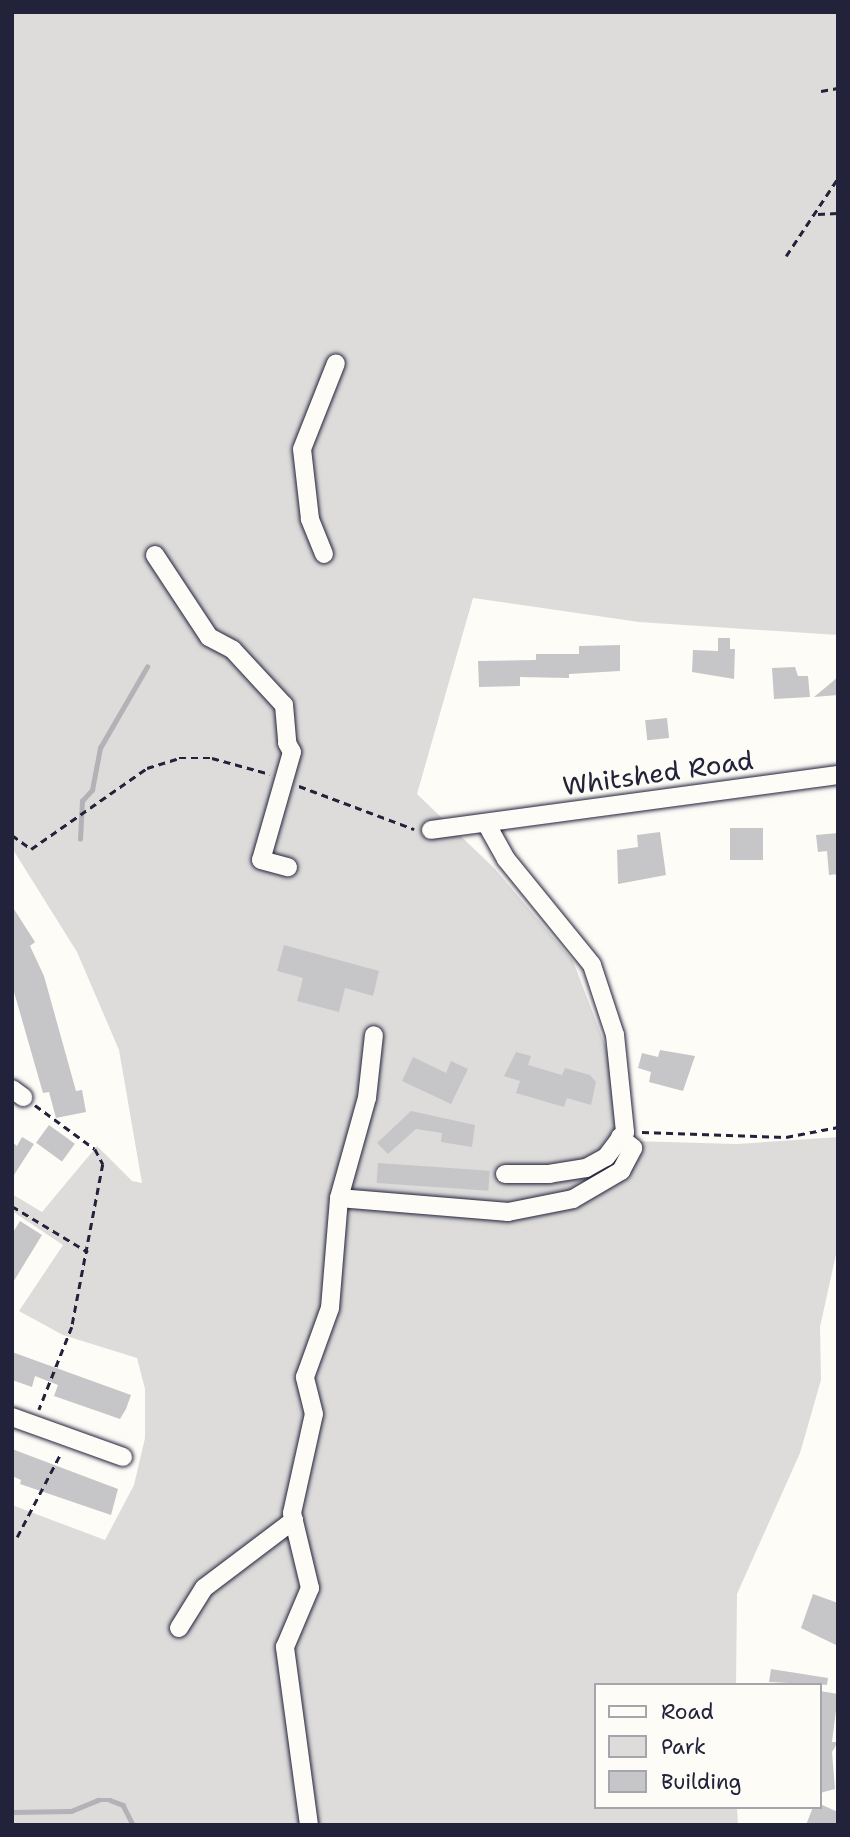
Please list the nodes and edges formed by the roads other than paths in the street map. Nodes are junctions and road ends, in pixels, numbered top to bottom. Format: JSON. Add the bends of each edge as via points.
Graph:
{"nodes":[{"id":1,"x":336,"y":363,"type":"dead end"},
{"id":2,"x":324,"y":554,"type":"dead end"},
{"id":3,"x":155,"y":555,"type":"dead end"},
{"id":4,"x":838,"y":775,"type":"edge"},
{"id":5,"x":486,"y":823,"type":"junction"},
{"id":6,"x":431,"y":830,"type":"road end"},
{"id":7,"x":288,"y":867,"type":"dead end"},
{"id":8,"x":374,"y":1035,"type":"dead end"},
{"id":9,"x":622,"y":1135,"type":"junction"},
{"id":10,"x":505,"y":1174,"type":"dead end"},
{"id":11,"x":339,"y":1198,"type":"junction"},
{"id":12,"x":12,"y":1417,"type":"edge"},
{"id":13,"x":123,"y":1457,"type":"dead end"},
{"id":14,"x":294,"y":1520,"type":"junction"},
{"id":15,"x":179,"y":1628,"type":"dead end"},
{"id":16,"x":309,"y":1825,"type":"edge"}],
"edges":[{"from":1,"to":2,"type":"street","via":[[302,449],[310,519]]},
{"from":3,"to":7,"type":"street","via":[[209,637],[233,650],[284,705],[292,752],[261,860]]},
{"from":4,"to":5,"type":"street","name":"Whitshed Road"},
{"from":5,"to":6,"type":"street","name":"Whitshed Road"},
{"from":5,"to":9,"type":"street","via":[[506,859],[592,965],[615,1035]]},
{"from":8,"to":11,"type":"street","via":[[367,1098]]},
{"from":9,"to":10,"type":"street","via":[[606,1157],[586,1168]]},
{"from":9,"to":11,"type":"street","via":[[634,1148],[621,1171],[573,1199],[508,1212]]},
{"from":11,"to":14,"type":"street","via":[[330,1308],[305,1377],[314,1414],[297,1476]]},
{"from":12,"to":13,"type":"street"},
{"from":14,"to":15,"type":"street","via":[[204,1588]]},
{"from":14,"to":16,"type":"street","via":[[310,1588],[285,1647]]}]}
